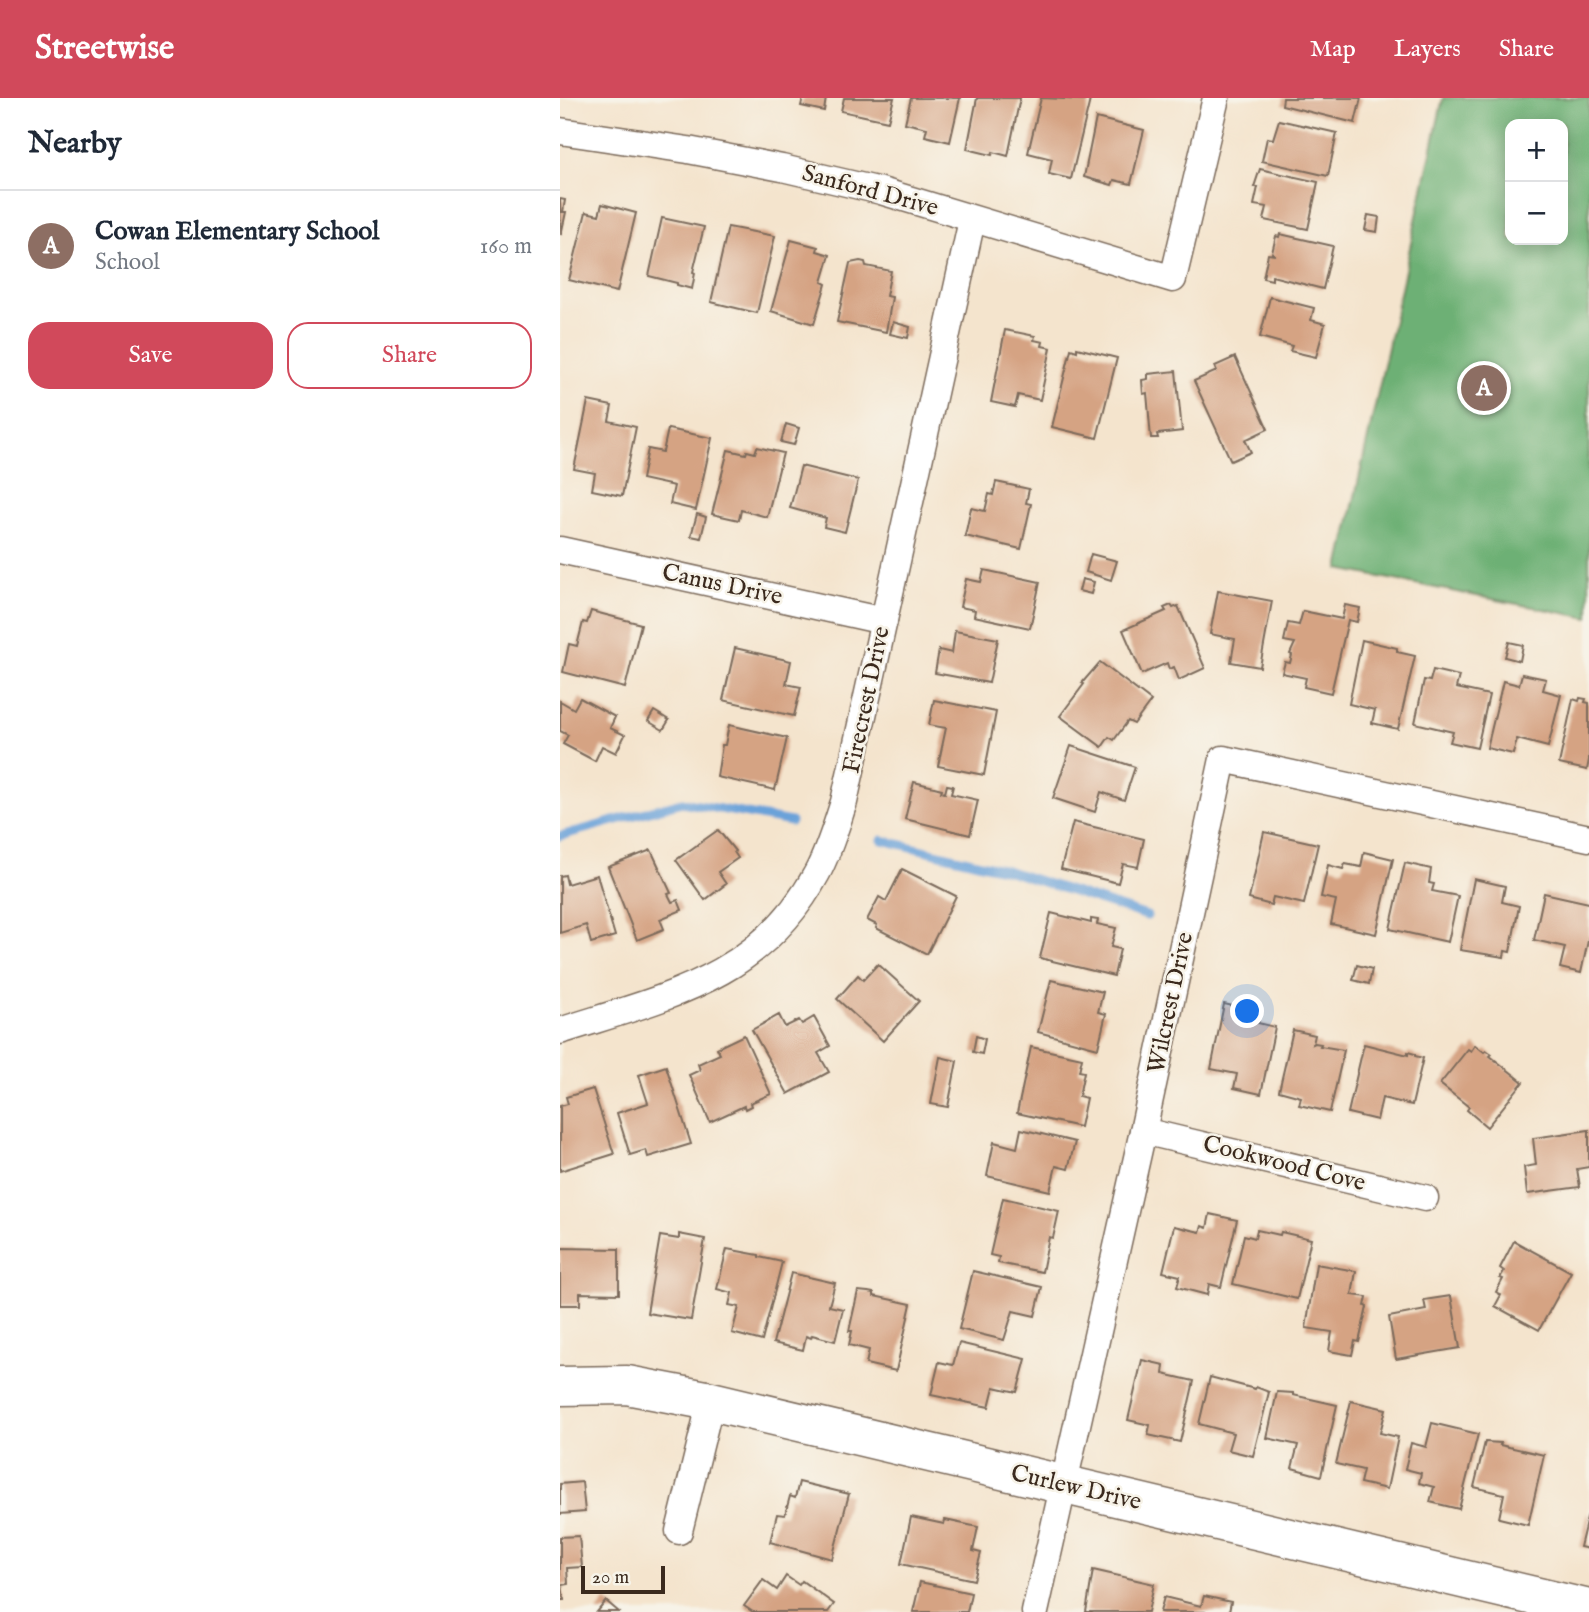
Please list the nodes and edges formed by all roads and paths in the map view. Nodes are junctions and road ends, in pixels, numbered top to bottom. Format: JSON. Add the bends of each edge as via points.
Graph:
{"nodes":[{"id":1,"x":1216,"y":98,"type":"edge"},
{"id":2,"x":560,"y":131,"type":"edge"},
{"id":3,"x":972,"y":220,"type":"junction"},
{"id":4,"x":560,"y":550,"type":"edge"},
{"id":5,"x":884,"y":621,"type":"junction"},
{"id":6,"x":1589,"y":838,"type":"edge"},
{"id":7,"x":560,"y":1031,"type":"edge"},
{"id":8,"x":1143,"y":1130,"type":"junction"},
{"id":9,"x":1425,"y":1198,"type":"dead end"},
{"id":10,"x":560,"y":1386,"type":"edge"},
{"id":11,"x":711,"y":1401,"type":"junction"},
{"id":12,"x":1064,"y":1485,"type":"junction"},
{"id":13,"x":679,"y":1531,"type":"dead end"},
{"id":14,"x":1589,"y":1609,"type":"edge"},
{"id":15,"x":1035,"y":1612,"type":"edge"}],
"edges":[{"from":1,"to":3,"type":"street","name":"Sanford Drive","via":[[1173,279]]},
{"from":2,"to":3,"type":"street","name":"Sanford Drive","via":[[782,168],[881,191]]},
{"from":3,"to":5,"type":"street","name":"Firecrest Drive"},
{"from":4,"to":5,"type":"street","name":"Canus Drive"},
{"from":5,"to":7,"type":"street","name":"Firecrest Drive","via":[[845,802],[817,872],[791,913],[768,939],[705,982]]},
{"from":6,"to":8,"type":"street","name":"Wilcrest Drive","via":[[1223,758]]},
{"from":8,"to":9,"type":"street","name":"Cookwood Cove"},
{"from":8,"to":12,"type":"street","name":"Wilcrest Drive"},
{"from":10,"to":11,"type":"street","name":"Curlew Drive","via":[[627,1385]]},
{"from":11,"to":12,"type":"street","name":"Curlew Drive"},
{"from":11,"to":13,"type":"street"},
{"from":12,"to":14,"type":"street","name":"Curlew Drive"},
{"from":12,"to":15,"type":"street","name":"Wilcrest Drive"}]}
